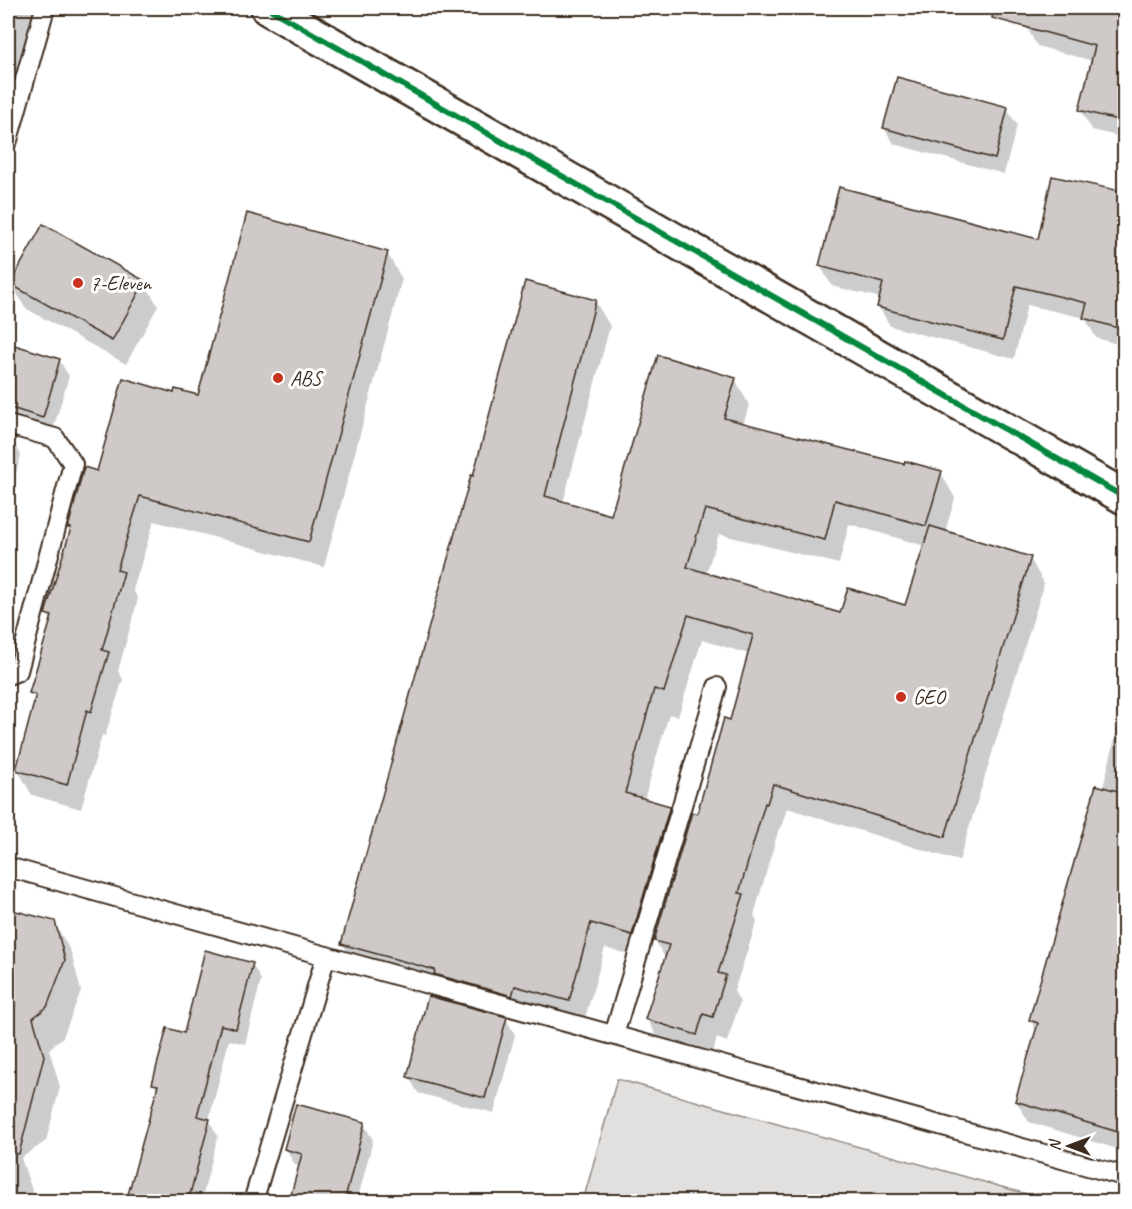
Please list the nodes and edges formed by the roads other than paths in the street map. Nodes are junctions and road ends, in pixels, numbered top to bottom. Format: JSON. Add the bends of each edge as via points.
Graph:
{"nodes":[{"id":1,"x":45,"y":8,"type":"edge"},
{"id":2,"x":268,"y":8,"type":"edge"},
{"id":3,"x":8,"y":140,"type":"edge"},
{"id":4,"x":8,"y":425,"type":"edge"},
{"id":5,"x":1125,"y":497,"type":"edge"},
{"id":6,"x":8,"y":675,"type":"edge"},
{"id":7,"x":717,"y":687,"type":"dead end"},
{"id":8,"x":8,"y":867,"type":"edge"},
{"id":9,"x":326,"y":956,"type":"junction"},
{"id":10,"x":614,"y":1035,"type":"junction"},
{"id":11,"x":1125,"y":1176,"type":"edge"},
{"id":12,"x":254,"y":1202,"type":"edge"}],
"edges":[{"from":1,"to":3,"type":"lane"},
{"from":2,"to":5,"type":"street"},
{"from":4,"to":6,"type":"lane","via":[[55,438],[73,464],[18,671]]},
{"from":7,"to":10,"type":"lane"},
{"from":8,"to":9,"type":"lane"},
{"from":9,"to":10,"type":"lane"},
{"from":9,"to":12,"type":"lane"},
{"from":10,"to":11,"type":"lane"}]}
